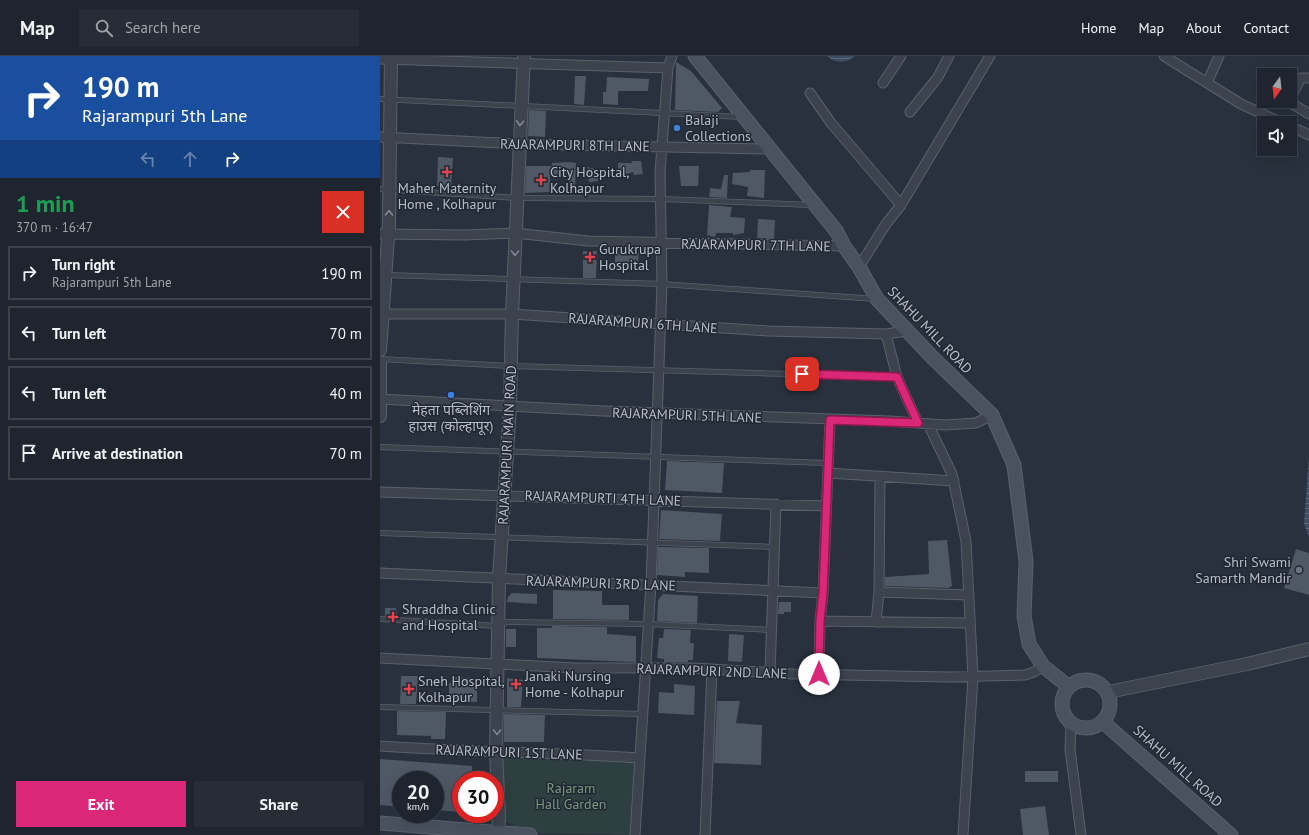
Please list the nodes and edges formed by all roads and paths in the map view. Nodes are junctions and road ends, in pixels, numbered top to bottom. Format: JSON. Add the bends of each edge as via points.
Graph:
{"nodes":[{"id":1,"x":672,"y":56,"type":"edge"},
{"id":2,"x":695,"y":56,"type":"edge"},
{"id":3,"x":901,"y":56,"type":"edge"},
{"id":4,"x":949,"y":56,"type":"edge"},
{"id":5,"x":990,"y":56,"type":"edge"},
{"id":6,"x":1164,"y":56,"type":"edge"},
{"id":7,"x":1219,"y":56,"type":"edge"},
{"id":8,"x":387,"y":58,"type":"edge"},
{"id":9,"x":524,"y":60,"type":"edge"},
{"id":10,"x":668,"y":68,"type":"junction"},
{"id":11,"x":1309,"y":78,"type":"edge"},
{"id":12,"x":1207,"y":82,"type":"junction"},
{"id":13,"x":883,"y":83,"type":"dead end"},
{"id":14,"x":810,"y":93,"type":"dead end"},
{"id":15,"x":386,"y":99,"type":"edge"},
{"id":16,"x":521,"y":106,"type":"junction"},
{"id":17,"x":910,"y":112,"type":"dead end"},
{"id":18,"x":1309,"y":114,"type":"edge"},
{"id":19,"x":665,"y":115,"type":"junction"},
{"id":20,"x":1267,"y":116,"type":"edge"},
{"id":21,"x":744,"y":117,"type":"junction"},
{"id":22,"x":1297,"y":129,"type":"edge"},
{"id":23,"x":1309,"y":135,"type":"edge"},
{"id":24,"x":386,"y":138,"type":"edge"},
{"id":25,"x":519,"y":144,"type":"junction"},
{"id":26,"x":662,"y":147,"type":"junction"},
{"id":27,"x":770,"y":149,"type":"junction"},
{"id":28,"x":384,"y":189,"type":"edge"},
{"id":29,"x":517,"y":198,"type":"junction"},
{"id":30,"x":661,"y":199,"type":"junction"},
{"id":31,"x":901,"y":205,"type":"junction"},
{"id":32,"x":816,"y":206,"type":"junction"},
{"id":33,"x":515,"y":233,"type":"junction"},
{"id":34,"x":384,"y":234,"type":"edge"},
{"id":35,"x":660,"y":243,"type":"junction"},
{"id":36,"x":844,"y":246,"type":"junction"},
{"id":37,"x":859,"y":267,"type":"junction"},
{"id":38,"x":383,"y":275,"type":"edge"},
{"id":39,"x":514,"y":278,"type":"junction"},
{"id":40,"x":662,"y":284,"type":"junction"},
{"id":41,"x":877,"y":299,"type":"junction"},
{"id":42,"x":381,"y":314,"type":"edge"},
{"id":43,"x":512,"y":314,"type":"junction"},
{"id":44,"x":660,"y":324,"type":"junction"},
{"id":45,"x":906,"y":331,"type":"junction"},
{"id":46,"x":886,"y":334,"type":"junction"},
{"id":47,"x":380,"y":350,"type":"edge"},
{"id":48,"x":380,"y":362,"type":"edge"},
{"id":49,"x":511,"y":366,"type":"junction"},
{"id":50,"x":658,"y":371,"type":"junction"},
{"id":51,"x":897,"y":377,"type":"junction"},
{"id":52,"x":381,"y":399,"type":"edge"},
{"id":53,"x":510,"y":406,"type":"junction"},
{"id":54,"x":657,"y":413,"type":"junction"},
{"id":55,"x":992,"y":415,"type":"junction"},
{"id":56,"x":380,"y":416,"type":"edge"},
{"id":57,"x":830,"y":420,"type":"junction"},
{"id":58,"x":918,"y":423,"type":"junction"},
{"id":59,"x":928,"y":424,"type":"junction"},
{"id":60,"x":380,"y":448,"type":"edge"},
{"id":61,"x":507,"y":452,"type":"junction"},
{"id":62,"x":656,"y":457,"type":"junction"},
{"id":63,"x":828,"y":468,"type":"junction"},
{"id":64,"x":880,"y":476,"type":"junction"},
{"id":65,"x":954,"y":481,"type":"junction"},
{"id":66,"x":380,"y":492,"type":"edge"},
{"id":67,"x":504,"y":496,"type":"junction"},
{"id":68,"x":654,"y":500,"type":"junction"},
{"id":69,"x":776,"y":504,"type":"junction"},
{"id":70,"x":826,"y":506,"type":"junction"},
{"id":71,"x":380,"y":532,"type":"edge"},
{"id":72,"x":502,"y":537,"type":"junction"},
{"id":73,"x":652,"y":542,"type":"junction"},
{"id":74,"x":775,"y":547,"type":"junction"},
{"id":75,"x":380,"y":572,"type":"edge"},
{"id":76,"x":499,"y":578,"type":"junction"},
{"id":77,"x":651,"y":584,"type":"junction"},
{"id":78,"x":773,"y":590,"type":"junction"},
{"id":79,"x":879,"y":592,"type":"junction"},
{"id":80,"x":823,"y":593,"type":"junction"},
{"id":81,"x":968,"y":595,"type":"junction"},
{"id":82,"x":380,"y":619,"type":"edge"},
{"id":83,"x":820,"y":621,"type":"junction"},
{"id":84,"x":876,"y":622,"type":"junction"},
{"id":85,"x":970,"y":623,"type":"junction"},
{"id":86,"x":499,"y":624,"type":"junction"},
{"id":87,"x":648,"y":624,"type":"junction"},
{"id":88,"x":772,"y":630,"type":"junction"},
{"id":89,"x":1309,"y":649,"type":"edge"},
{"id":90,"x":380,"y":658,"type":"edge"},
{"id":91,"x":498,"y":664,"type":"junction"},
{"id":92,"x":1043,"y":666,"type":"junction"},
{"id":93,"x":645,"y":668,"type":"junction"},
{"id":94,"x":712,"y":669,"type":"junction"},
{"id":95,"x":770,"y":672,"type":"junction"},
{"id":96,"x":819,"y":674,"type":"junction"},
{"id":97,"x":973,"y":677,"type":"junction"},
{"id":98,"x":1069,"y":687,"type":"junction"},
{"id":99,"x":1108,"y":692,"type":"junction"},
{"id":100,"x":380,"y":707,"type":"edge"},
{"id":101,"x":498,"y":709,"type":"junction"},
{"id":102,"x":642,"y":714,"type":"junction"},
{"id":103,"x":1104,"y":722,"type":"junction"},
{"id":104,"x":1071,"y":724,"type":"junction"},
{"id":105,"x":380,"y":746,"type":"edge"},
{"id":106,"x":496,"y":752,"type":"junction"},
{"id":107,"x":639,"y":758,"type":"junction"},
{"id":108,"x":380,"y":823,"type":"edge"},
{"id":109,"x":380,"y":831,"type":"edge"},
{"id":110,"x":498,"y":834,"type":"edge"},
{"id":111,"x":432,"y":835,"type":"edge"},
{"id":112,"x":530,"y":835,"type":"edge"},
{"id":113,"x":634,"y":835,"type":"edge"},
{"id":114,"x":705,"y":835,"type":"edge"},
{"id":115,"x":963,"y":835,"type":"edge"},
{"id":116,"x":1081,"y":835,"type":"edge"},
{"id":117,"x":1231,"y":835,"type":"edge"}],
"edges":[{"from":1,"to":10,"type":"street"},
{"from":2,"to":21,"type":"main road","name":"SHAHU MILL ROAD"},
{"from":3,"to":13,"type":"street"},
{"from":4,"to":17,"type":"street","via":[[938,77]]},
{"from":5,"to":31,"type":"street"},
{"from":6,"to":12,"type":"street"},
{"from":7,"to":12,"type":"street"},
{"from":8,"to":9,"type":"street"},
{"from":8,"to":15,"type":"street"},
{"from":9,"to":10,"type":"street"},
{"from":9,"to":16,"type":"street","name":"RAJARAMPURI MAIN ROAD"},
{"from":10,"to":19,"type":"street"},
{"from":11,"to":18,"type":"street","via":[[1301,78],[1291,103]]},
{"from":12,"to":20,"type":"street","via":[[1241,104]]},
{"from":14,"to":31,"type":"street","via":[[831,123]]},
{"from":15,"to":16,"type":"lane"},
{"from":15,"to":24,"type":"street"},
{"from":16,"to":19,"type":"lane"},
{"from":16,"to":25,"type":"street","name":"RAJARAMPURI MAIN ROAD","one_way":true},
{"from":19,"to":21,"type":"lane"},
{"from":19,"to":26,"type":"street"},
{"from":21,"to":27,"type":"main road","name":"SHAHU MILL ROAD"},
{"from":22,"to":23,"type":"street"},
{"from":24,"to":25,"type":"street","name":"RAJARAMPURI 8TH LANE"},
{"from":24,"to":28,"type":"street"},
{"from":25,"to":26,"type":"street","name":"RAJARAMPURI 8TH LANE"},
{"from":25,"to":29,"type":"street","name":"RAJARAMPURI MAIN ROAD"},
{"from":26,"to":27,"type":"street","name":"RAJARAMPURI 8TH LANE"},
{"from":26,"to":30,"type":"street"},
{"from":27,"to":32,"type":"main road","name":"SHAHU MILL ROAD"},
{"from":28,"to":29,"type":"lane"},
{"from":34,"to":28,"type":"street","one_way":true},
{"from":29,"to":30,"type":"lane"},
{"from":29,"to":33,"type":"street","name":"RAJARAMPURI MAIN ROAD"},
{"from":30,"to":32,"type":"lane"},
{"from":30,"to":35,"type":"street"},
{"from":31,"to":37,"type":"street"},
{"from":32,"to":36,"type":"main road","name":"SHAHU MILL ROAD","via":[[838,232]]},
{"from":33,"to":34,"type":"street","name":"RAJARAMPURI 7TH LANE"},
{"from":33,"to":35,"type":"street","name":"RAJARAMPURI 7TH LANE","via":[[588,241]]},
{"from":33,"to":39,"type":"street","name":"RAJARAMPURI MAIN ROAD","one_way":true},
{"from":34,"to":38,"type":"street"},
{"from":35,"to":36,"type":"street","name":"RAJARAMPURI 7TH LANE"},
{"from":35,"to":40,"type":"street"},
{"from":36,"to":37,"type":"main road","name":"SHAHU MILL ROAD"},
{"from":37,"to":41,"type":"main road","name":"SHAHU MILL ROAD"},
{"from":38,"to":39,"type":"lane"},
{"from":38,"to":42,"type":"street"},
{"from":39,"to":40,"type":"lane"},
{"from":39,"to":43,"type":"street","name":"RAJARAMPURI MAIN ROAD"},
{"from":40,"to":41,"type":"lane"},
{"from":40,"to":44,"type":"street"},
{"from":41,"to":45,"type":"main road","name":"SHAHU MILL ROAD"},
{"from":42,"to":43,"type":"street","name":"RAJARAMPURI 6TH LANE"},
{"from":42,"to":47,"type":"street"},
{"from":43,"to":44,"type":"street","name":"RAJARAMPURI 6TH LANE"},
{"from":43,"to":49,"type":"street","name":"RAJARAMPURI MAIN ROAD"},
{"from":44,"to":46,"type":"street","name":"RAJARAMPURI 6TH LANE","via":[[768,331]]},
{"from":44,"to":50,"type":"street"},
{"from":45,"to":46,"type":"street","name":"RAJARAMPURI 6TH LANE"},
{"from":45,"to":55,"type":"main road","name":"SHAHU MILL ROAD"},
{"from":46,"to":51,"type":"street"},
{"from":48,"to":49,"type":"lane"},
{"from":48,"to":52,"type":"street"},
{"from":49,"to":50,"type":"lane"},
{"from":49,"to":53,"type":"street","name":"RAJARAMPURI MAIN ROAD"},
{"from":50,"to":51,"type":"lane"},
{"from":50,"to":54,"type":"street"},
{"from":51,"to":58,"type":"street"},
{"from":52,"to":53,"type":"street","name":"RAJARAMPURI 5TH LANE"},
{"from":52,"to":56,"type":"street"},
{"from":53,"to":54,"type":"street","name":"RAJARAMPURI 5TH LANE"},
{"from":53,"to":61,"type":"street","name":"RAJARAMPURI MAIN ROAD"},
{"from":54,"to":57,"type":"street","name":"RAJARAMPURI 5TH LANE"},
{"from":54,"to":62,"type":"street"},
{"from":55,"to":59,"type":"street","name":"RAJARAMPURI 5TH LANE","via":[[976,423]]},
{"from":55,"to":92,"type":"main road","name":"SHAHU MILL ROAD","via":[[1014,465],[1026,561],[1024,616],[1029,644]]},
{"from":57,"to":58,"type":"street","name":"RAJARAMPURI 5TH LANE"},
{"from":57,"to":63,"type":"street"},
{"from":58,"to":59,"type":"street","name":"RAJARAMPURI 5TH LANE"},
{"from":59,"to":65,"type":"street"},
{"from":60,"to":61,"type":"lane"},
{"from":61,"to":62,"type":"lane"},
{"from":61,"to":67,"type":"street","name":"RAJARAMPURI MAIN ROAD"},
{"from":62,"to":63,"type":"lane"},
{"from":62,"to":68,"type":"street"},
{"from":63,"to":64,"type":"street"},
{"from":63,"to":70,"type":"street"},
{"from":64,"to":65,"type":"street"},
{"from":64,"to":79,"type":"street"},
{"from":65,"to":81,"type":"street","via":[[966,541]]},
{"from":66,"to":67,"type":"street","name":"RAJARAMPURTI 4TH LANE"},
{"from":67,"to":68,"type":"street","name":"RAJARAMPURTI 4TH LANE"},
{"from":67,"to":72,"type":"street","name":"RAJARAMPURI MAIN ROAD"},
{"from":68,"to":69,"type":"street","name":"RAJARAMPURTI 4TH LANE"},
{"from":68,"to":73,"type":"street"},
{"from":69,"to":70,"type":"street","name":"RAJARAMPURTI 4TH LANE"},
{"from":69,"to":74,"type":"street"},
{"from":70,"to":80,"type":"street"},
{"from":71,"to":72,"type":"lane"},
{"from":72,"to":73,"type":"lane"},
{"from":72,"to":76,"type":"street","name":"RAJARAMPURI MAIN ROAD"},
{"from":73,"to":74,"type":"lane"},
{"from":73,"to":77,"type":"street"},
{"from":74,"to":78,"type":"street"},
{"from":75,"to":76,"type":"street","name":"RAJARAMPURI 3RD LANE"},
{"from":76,"to":77,"type":"street","name":"RAJARAMPURI 3RD LANE"},
{"from":76,"to":86,"type":"street","name":"RAJARAMPURI MAIN ROAD"},
{"from":77,"to":78,"type":"street","name":"RAJARAMPURI 3RD LANE"},
{"from":77,"to":87,"type":"street"},
{"from":78,"to":80,"type":"street","name":"RAJARAMPURI 3RD LANE"},
{"from":78,"to":88,"type":"street"},
{"from":79,"to":81,"type":"street"},
{"from":79,"to":84,"type":"street"},
{"from":80,"to":83,"type":"street"},
{"from":81,"to":85,"type":"street"},
{"from":82,"to":86,"type":"lane"},
{"from":83,"to":84,"type":"street"},
{"from":83,"to":96,"type":"street"},
{"from":84,"to":85,"type":"street"},
{"from":85,"to":97,"type":"street"},
{"from":86,"to":87,"type":"lane"},
{"from":86,"to":91,"type":"street","name":"RAJARAMPURI MAIN ROAD"},
{"from":87,"to":88,"type":"lane"},
{"from":87,"to":93,"type":"street"},
{"from":88,"to":95,"type":"street"},
{"from":89,"to":99,"type":"street"},
{"from":90,"to":91,"type":"street"},
{"from":91,"to":93,"type":"street","name":"RAJARAMPURI 2ND LANE"},
{"from":91,"to":101,"type":"street","name":"RAJARAMPURI MAIN ROAD"},
{"from":92,"to":97,"type":"street","name":"RAJARAMPURI 2ND LANE","via":[[1026,675]]},
{"from":92,"to":98,"type":"main road","name":"SHAHU MILL ROAD"},
{"from":93,"to":94,"type":"street","name":"RAJARAMPURI 2ND LANE"},
{"from":93,"to":102,"type":"street"},
{"from":94,"to":95,"type":"street","name":"RAJARAMPURI 2ND LANE"},
{"from":94,"to":114,"type":"street"},
{"from":95,"to":96,"type":"street","name":"RAJARAMPURI 2ND LANE"},
{"from":96,"to":97,"type":"street","name":"RAJARAMPURI 2ND LANE"},
{"from":97,"to":115,"type":"street"},
{"from":98,"to":99,"type":"main road","via":[[1080,680],[1088,680],[1096,682]]},
{"from":98,"to":104,"type":"main road","via":[[1063,696],[1062,704],[1063,712]]},
{"from":99,"to":103,"type":"main road","via":[[1111,708]]},
{"from":100,"to":101,"type":"lane"},
{"from":101,"to":102,"type":"lane"},
{"from":101,"to":106,"type":"street","name":"RAJARAMPURI MAIN ROAD","one_way":true},
{"from":102,"to":107,"type":"street"},
{"from":103,"to":104,"type":"main road","via":[[1089,728]]},
{"from":103,"to":117,"type":"main road","name":"SHAHU MILL ROAD"},
{"from":104,"to":116,"type":"street","via":[[1070,750]]},
{"from":105,"to":106,"type":"street","name":"RAJARAMPURI 1ST LANE"},
{"from":106,"to":107,"type":"street","name":"RAJARAMPURI 1ST LANE","via":[[557,752]]},
{"from":106,"to":110,"type":"street","name":"RAJARAMPURI MAIN ROAD"},
{"from":107,"to":113,"type":"street"},
{"from":108,"to":110,"type":"main road"},
{"from":109,"to":111,"type":"main road"},
{"from":110,"to":112,"type":"main road"}]}
